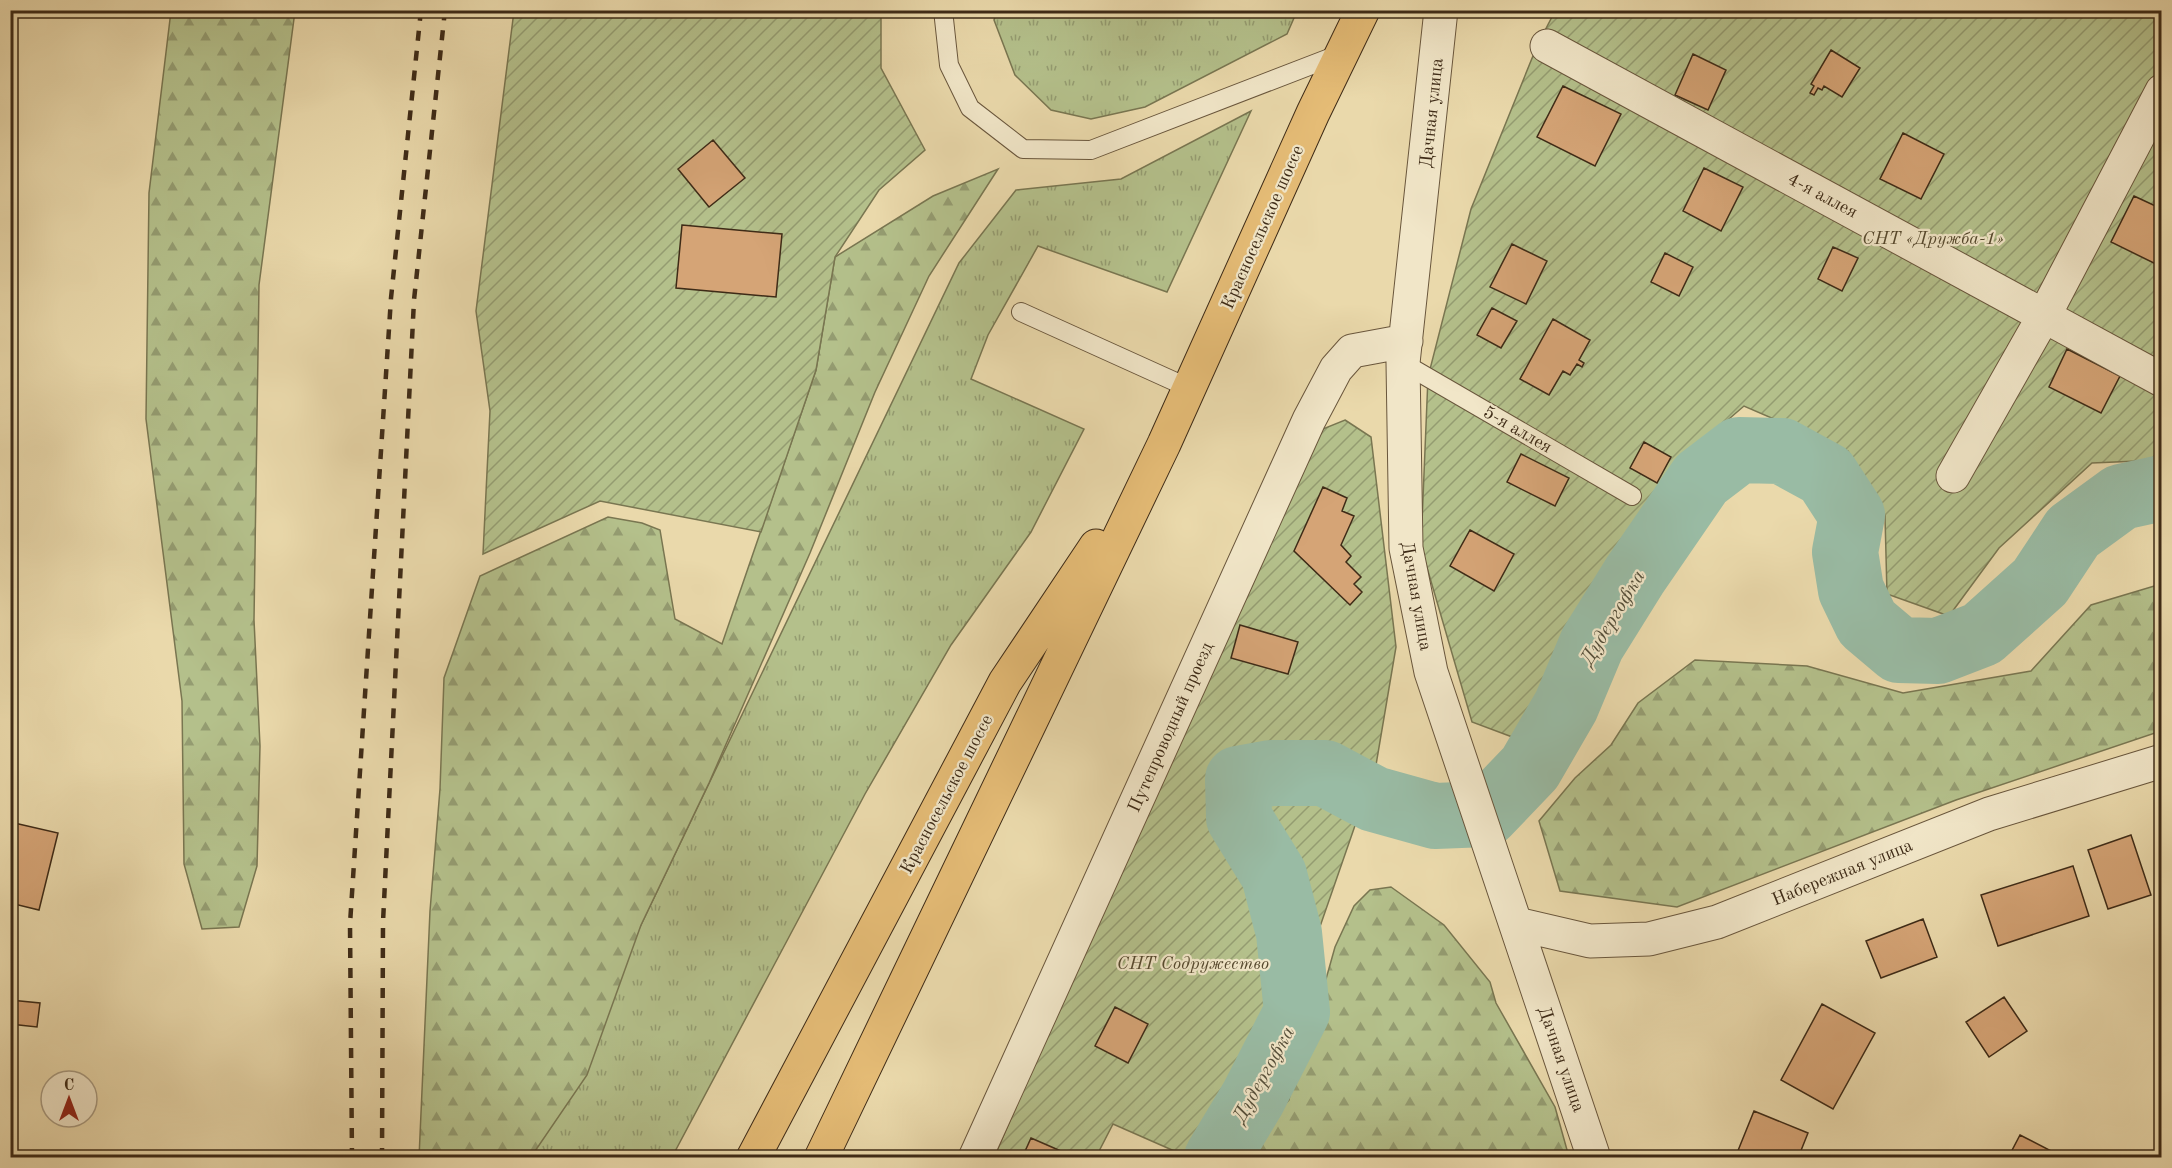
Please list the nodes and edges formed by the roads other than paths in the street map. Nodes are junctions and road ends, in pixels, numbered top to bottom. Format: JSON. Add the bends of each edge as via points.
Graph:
{"nodes":[{"id":1,"x":944,"y":10,"type":"edge"},
{"id":2,"x":1363,"y":10,"type":"edge"},
{"id":3,"x":1441,"y":10,"type":"edge"},
{"id":4,"x":1547,"y":46,"type":"dead end"},
{"id":5,"x":1342,"y":54,"type":"junction"},
{"id":6,"x":2162,"y":91,"type":"edge"},
{"id":7,"x":1021,"y":312,"type":"dead end"},
{"id":8,"x":2045,"y":314,"type":"junction"},
{"id":9,"x":1405,"y":352,"type":"junction"},
{"id":10,"x":2162,"y":380,"type":"edge"},
{"id":11,"x":1190,"y":388,"type":"junction"},
{"id":12,"x":1164,"y":444,"type":"junction"},
{"id":13,"x":1953,"y":476,"type":"dead end"},
{"id":14,"x":1632,"y":496,"type":"dead end"},
{"id":15,"x":2162,"y":761,"type":"edge"},
{"id":16,"x":1517,"y":924,"type":"junction"},
{"id":17,"x":753,"y":1158,"type":"edge"},
{"id":18,"x":821,"y":1158,"type":"edge"},
{"id":19,"x":975,"y":1158,"type":"edge"},
{"id":20,"x":1594,"y":1158,"type":"edge"}],
"edges":[{"from":1,"to":5,"type":"lane","via":[[949,65],[970,108],[1023,149],[1091,150]]},
{"from":2,"to":5,"type":"highway","name":"Красносельское шоссе"},
{"from":3,"to":9,"type":"street","name":"Дачная улица"},
{"from":4,"to":8,"type":"street","name":"4-я аллея"},
{"from":5,"to":11,"type":"highway","name":"Красносельское шоссе"},
{"from":6,"to":8,"type":"street"},
{"from":7,"to":11,"type":"lane"},
{"from":8,"to":10,"type":"street","name":"4-я аллея"},
{"from":8,"to":13,"type":"street"},
{"from":9,"to":14,"type":"lane","name":"5-я аллея"},
{"from":9,"to":16,"type":"street","name":"Дачная улица","via":[[1406,548],[1431,672]]},
{"from":9,"to":19,"type":"street","name":"Путепроводный проезд","via":[[1352,351],[1336,369],[1309,420]]},
{"from":11,"to":12,"type":"highway","name":"Красносельское шоссе"},
{"from":12,"to":17,"type":"highway","name":"Красносельское шоссе","via":[[1005,682]]},
{"from":12,"to":18,"type":"highway","name":"Красносельское шоссе"},
{"from":15,"to":16,"type":"street","name":"Набережная улица","via":[[1989,814],[1717,922],[1649,939],[1590,941]]},
{"from":16,"to":20,"type":"street","name":"Дачная улица"}]}
